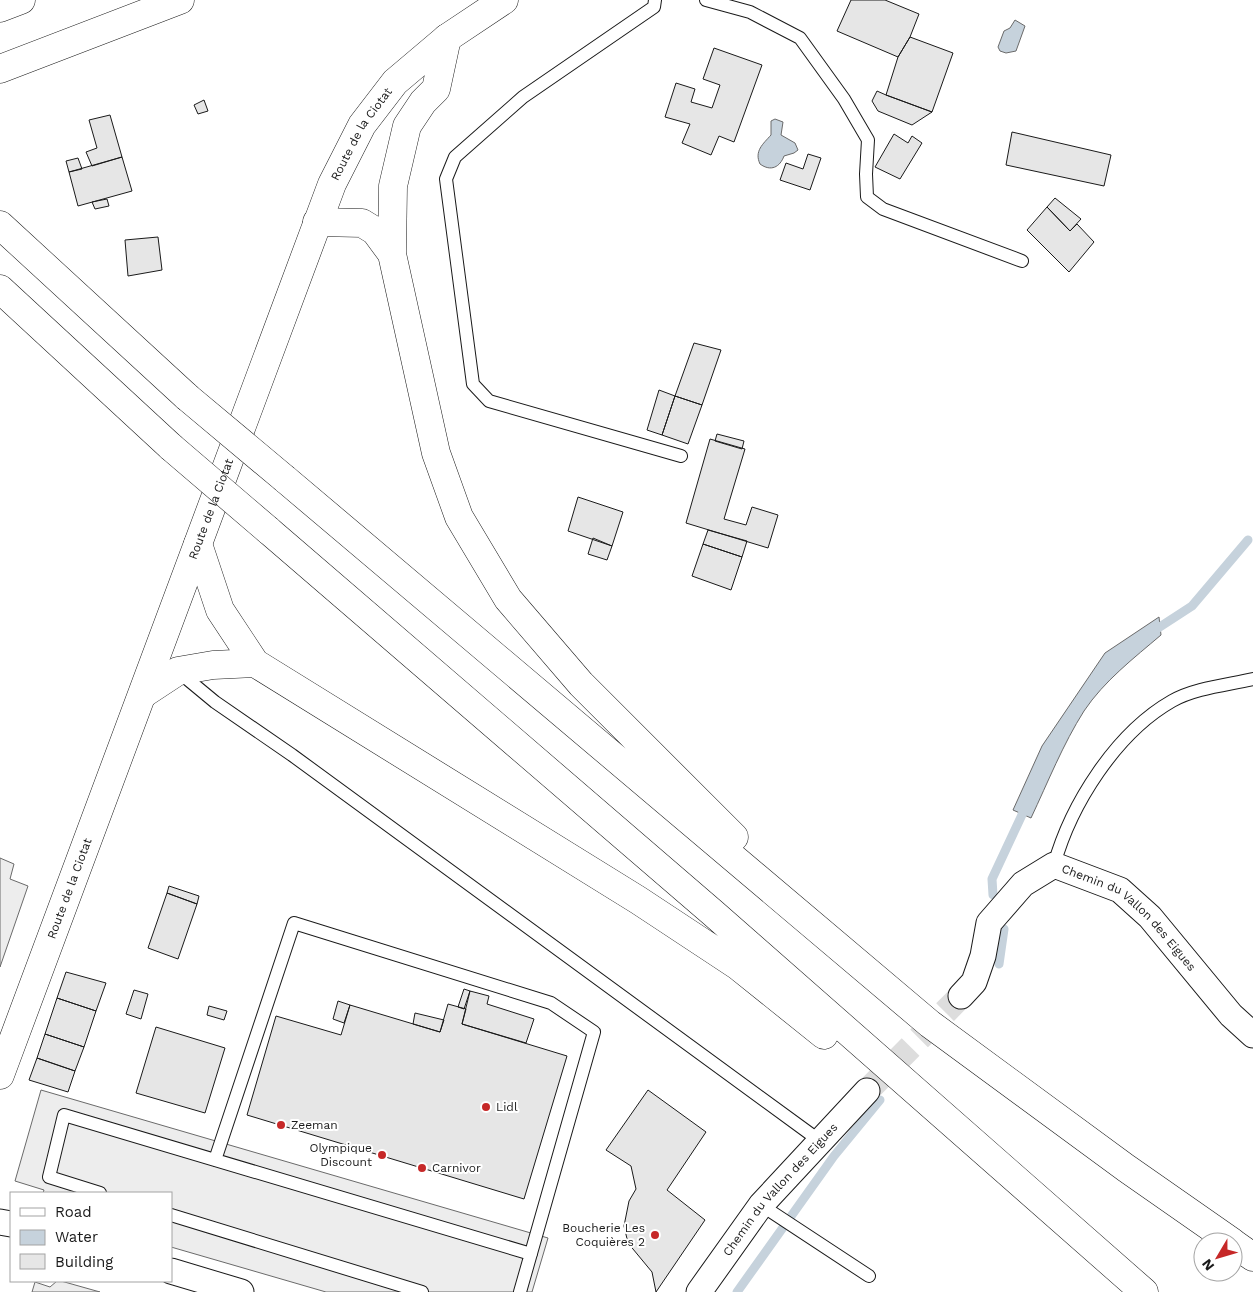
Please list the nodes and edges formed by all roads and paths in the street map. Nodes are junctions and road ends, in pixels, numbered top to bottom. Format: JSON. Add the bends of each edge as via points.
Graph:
{"nodes":[{"id":1,"x":21,"y":0,"type":"edge"},
{"id":2,"x":180,"y":0,"type":"edge"},
{"id":3,"x":504,"y":0,"type":"edge"},
{"id":4,"x":655,"y":0,"type":"edge"},
{"id":5,"x":706,"y":0,"type":"edge"},
{"id":6,"x":0,"y":8,"type":"edge"},
{"id":7,"x":447,"y":38,"type":"junction"},
{"id":8,"x":0,"y":69,"type":"edge"},
{"id":9,"x":318,"y":222,"type":"junction"},
{"id":10,"x":0,"y":225,"type":"edge"},
{"id":11,"x":392,"y":254,"type":"junction"},
{"id":12,"x":1022,"y":261,"type":"dead end"},
{"id":13,"x":0,"y":289,"type":"edge"},
{"id":14,"x":681,"y":456,"type":"dead end"},
{"id":15,"x":198,"y":544,"type":"junction"},
{"id":16,"x":255,"y":663,"type":"junction"},
{"id":17,"x":178,"y":671,"type":"junction"},
{"id":18,"x":1253,"y":679,"type":"edge"},
{"id":19,"x":143,"y":694,"type":"junction"},
{"id":20,"x":1054,"y":864,"type":"junction"},
{"id":21,"x":837,"y":945,"type":"junction"},
{"id":22,"x":961,"y":996,"type":"tunnel mouth"},
{"id":23,"x":1253,"y":1035,"type":"edge"},
{"id":24,"x":0,"y":1075,"type":"edge"},
{"id":25,"x":867,"y":1091,"type":"tunnel mouth"},
{"id":26,"x":820,"y":1141,"type":"junction"},
{"id":27,"x":215,"y":1160,"type":"junction"},
{"id":28,"x":97,"y":1192,"type":"edge"},
{"id":29,"x":770,"y":1211,"type":"junction"},
{"id":30,"x":172,"y":1215,"type":"edge"},
{"id":31,"x":1218,"y":1232,"type":"edge"},
{"id":32,"x":1085,"y":1242,"type":"junction"},
{"id":33,"x":531,"y":1254,"type":"junction"},
{"id":34,"x":172,"y":1271,"type":"edge"},
{"id":35,"x":869,"y":1276,"type":"dead end"},
{"id":36,"x":242,"y":1292,"type":"edge"},
{"id":37,"x":422,"y":1292,"type":"edge"},
{"id":38,"x":520,"y":1292,"type":"edge"},
{"id":39,"x":699,"y":1292,"type":"edge"},
{"id":40,"x":1144,"y":1292,"type":"edge"}],
"edges":[{"from":1,"to":6,"type":"main road"},
{"from":2,"to":8,"type":"main road"},
{"from":3,"to":7,"type":"main road","name":"Route de la Ciotat"},
{"from":4,"to":14,"type":"lane","via":[[654,7],[523,97],[455,157],[446,179],[472,384],[489,401]]},
{"from":5,"to":12,"type":"lane","via":[[750,12],[800,38],[844,99],[868,140],[867,197],[883,209]]},
{"from":7,"to":9,"type":"main road","name":"Route de la Ciotat","via":[[395,82],[362,125],[332,184]]},
{"from":7,"to":11,"type":"main road","via":[[436,89],[423,102],[408,126],[399,156],[393,186]]},
{"from":9,"to":11,"type":"main road","via":[[362,223],[375,231]]},
{"from":9,"to":15,"type":"main road","name":"Route de la Ciotat"},
{"from":10,"to":21,"type":"main road","bridge":true,"via":[[187,397]]},
{"from":11,"to":21,"type":"main road","via":[[436,453],[459,518],[508,599],[581,684]]},
{"from":13,"to":32,"type":"main road","bridge":true,"via":[[171,447],[713,913]]},
{"from":15,"to":16,"type":"main road","via":[[220,610]]},
{"from":15,"to":19,"type":"main road","name":"Route de la Ciotat"},
{"from":16,"to":17,"type":"main road"},
{"from":16,"to":32,"type":"main road","via":[[638,900],[738,966]]},
{"from":17,"to":19,"type":"main road"},
{"from":17,"to":26,"type":"lane","via":[[214,702],[292,755]]},
{"from":18,"to":20,"type":"lane","via":[[1173,700],[1134,730],[1108,756],[1062,837]]},
{"from":19,"to":24,"type":"main road","name":"Route de la Ciotat"},
{"from":20,"to":22,"type":"street","name":"Chemin du Vallon des Eigues","via":[[1023,884],[989,923],[974,982]]},
{"from":20,"to":23,"type":"street","name":"Chemin du Vallon des Eigues","via":[[1120,890],[1150,917],[1232,1015]]},
{"from":21,"to":31,"type":"main road","via":[[930,1024]]},
{"from":25,"to":26,"type":"street","name":"Chemin du Vallon des Eigues"},
{"from":26,"to":29,"type":"street","name":"Chemin du Vallon des Eigues"},
{"from":27,"to":28,"type":"lane","via":[[64,1115],[49,1178]]},
{"from":27,"to":33,"type":"lane"},
{"from":27,"to":33,"type":"lane","via":[[294,923],[551,1003],[594,1032]]},
{"from":29,"to":35,"type":"lane"},
{"from":29,"to":39,"type":"street","name":"Chemin du Vallon des Eigues"},
{"from":30,"to":37,"type":"lane"},
{"from":32,"to":40,"type":"main road"},
{"from":33,"to":38,"type":"lane"},
{"from":34,"to":36,"type":"street"}]}
